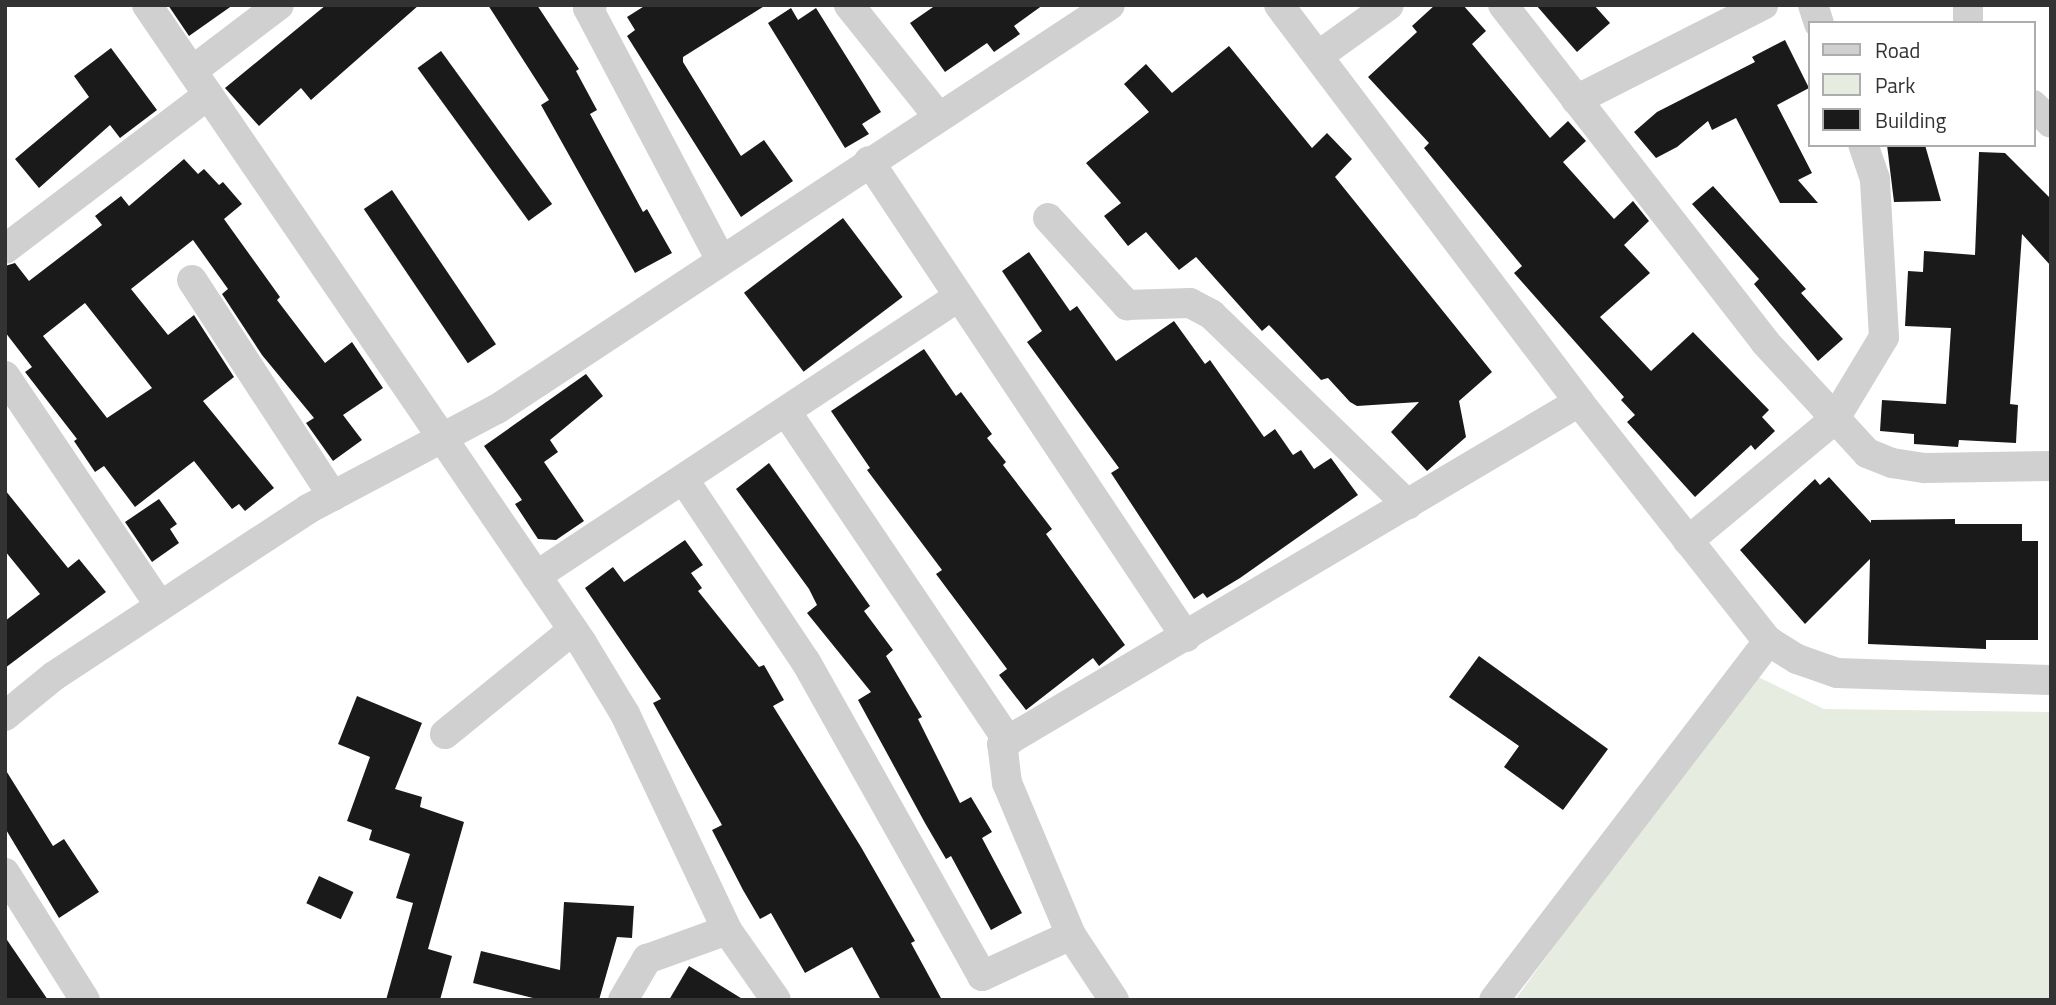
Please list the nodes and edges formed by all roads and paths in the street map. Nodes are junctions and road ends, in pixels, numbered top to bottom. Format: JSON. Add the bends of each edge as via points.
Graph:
{"nodes":[{"id":1,"x":147,"y":5,"type":"edge"},
{"id":2,"x":279,"y":5,"type":"edge"},
{"id":3,"x":592,"y":5,"type":"edge"},
{"id":4,"x":849,"y":5,"type":"edge"},
{"id":5,"x":1110,"y":5,"type":"edge"},
{"id":6,"x":1279,"y":5,"type":"edge"},
{"id":7,"x":1389,"y":5,"type":"edge"},
{"id":8,"x":1503,"y":5,"type":"edge"},
{"id":9,"x":1763,"y":5,"type":"edge"},
{"id":10,"x":1318,"y":56,"type":"junction"},
{"id":11,"x":200,"y":83,"type":"junction"},
{"id":12,"x":1577,"y":100,"type":"junction"},
{"id":13,"x":2035,"y":107,"type":"edge"},
{"id":14,"x":942,"y":113,"type":"junction"},
{"id":15,"x":2051,"y":123,"type":"edge"},
{"id":16,"x":1864,"y":147,"type":"edge"},
{"id":17,"x":869,"y":161,"type":"junction"},
{"id":18,"x":1048,"y":218,"type":"dead end"},
{"id":19,"x":5,"y":249,"type":"edge"},
{"id":20,"x":721,"y":260,"type":"junction"},
{"id":21,"x":192,"y":280,"type":"dead end"},
{"id":22,"x":958,"y":297,"type":"junction"},
{"id":23,"x":5,"y":376,"type":"edge"},
{"id":24,"x":1579,"y":402,"type":"junction"},
{"id":25,"x":787,"y":413,"type":"junction"},
{"id":26,"x":1835,"y":420,"type":"junction"},
{"id":27,"x":442,"y":438,"type":"junction"},
{"id":28,"x":2051,"y":466,"type":"edge"},
{"id":29,"x":684,"y":480,"type":"junction"},
{"id":30,"x":333,"y":496,"type":"junction"},
{"id":31,"x":1408,"y":505,"type":"junction"},
{"id":32,"x":1688,"y":541,"type":"junction"},
{"id":33,"x":536,"y":576,"type":"junction"},
{"id":34,"x":160,"y":607,"type":"junction"},
{"id":35,"x":573,"y":630,"type":"junction"},
{"id":36,"x":1186,"y":638,"type":"junction"},
{"id":37,"x":1768,"y":641,"type":"junction"},
{"id":38,"x":2051,"y":680,"type":"edge"},
{"id":39,"x":11,"y":703,"type":"edge"},
{"id":40,"x":445,"y":734,"type":"dead end"},
{"id":41,"x":1009,"y":741,"type":"junction"},
{"id":42,"x":5,"y":873,"type":"edge"},
{"id":43,"x":727,"y":930,"type":"junction"},
{"id":44,"x":1072,"y":935,"type":"junction"},
{"id":45,"x":85,"y":1000,"type":"edge"},
{"id":46,"x":622,"y":1000,"type":"edge"},
{"id":47,"x":776,"y":1000,"type":"edge"},
{"id":48,"x":1114,"y":1000,"type":"edge"},
{"id":49,"x":1494,"y":1000,"type":"edge"}],
"edges":[{"from":1,"to":11,"type":"street"},
{"from":2,"to":11,"type":"street"},
{"from":3,"to":20,"type":"street","via":[[587,8]]},
{"from":4,"to":14,"type":"street"},
{"from":5,"to":14,"type":"street"},
{"from":6,"to":10,"type":"street"},
{"from":7,"to":10,"type":"street"},
{"from":8,"to":12,"type":"street"},
{"from":9,"to":12,"type":"street"},
{"from":10,"to":24,"type":"street"},
{"from":11,"to":19,"type":"street"},
{"from":11,"to":27,"type":"street"},
{"from":12,"to":26,"type":"street","via":[[1765,342]]},
{"from":13,"to":15,"type":"street"},
{"from":14,"to":17,"type":"street"},
{"from":16,"to":26,"type":"street","via":[[1875,179],[1884,337]]},
{"from":17,"to":20,"type":"street"},
{"from":17,"to":22,"type":"street"},
{"from":18,"to":31,"type":"street","via":[[1127,305],[1190,303],[1210,314]]},
{"from":20,"to":27,"type":"street","via":[[498,409]]},
{"from":21,"to":30,"type":"street"},
{"from":22,"to":25,"type":"street"},
{"from":22,"to":36,"type":"street"},
{"from":23,"to":34,"type":"street"},
{"from":24,"to":31,"type":"street"},
{"from":24,"to":32,"type":"street"},
{"from":25,"to":29,"type":"street"},
{"from":25,"to":41,"type":"street"},
{"from":26,"to":28,"type":"street","via":[[1867,453],[1892,463],[1925,468]]},
{"from":26,"to":32,"type":"street"},
{"from":27,"to":30,"type":"street"},
{"from":27,"to":33,"type":"street"},
{"from":29,"to":33,"type":"street"},
{"from":29,"to":44,"type":"street","via":[[806,662],[982,976]]},
{"from":30,"to":34,"type":"street"},
{"from":31,"to":36,"type":"street"},
{"from":32,"to":37,"type":"street"},
{"from":33,"to":35,"type":"street"},
{"from":34,"to":39,"type":"street"},
{"from":35,"to":40,"type":"street"},
{"from":35,"to":43,"type":"street","via":[[625,713]]},
{"from":36,"to":41,"type":"street"},
{"from":37,"to":38,"type":"street","via":[[1797,659],[1837,673]]},
{"from":37,"to":49,"type":"street"},
{"from":41,"to":44,"type":"street","via":[[1002,744],[1007,783]]},
{"from":42,"to":45,"type":"street"},
{"from":43,"to":46,"type":"street","via":[[648,960]]},
{"from":43,"to":47,"type":"street"},
{"from":44,"to":48,"type":"street"}]}
